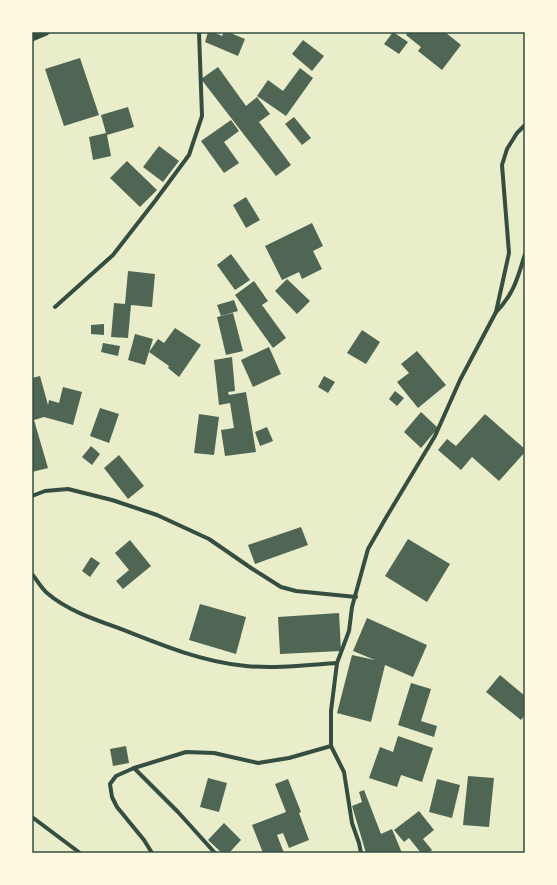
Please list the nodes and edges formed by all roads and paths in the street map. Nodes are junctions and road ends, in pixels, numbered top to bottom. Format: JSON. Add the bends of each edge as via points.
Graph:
{"nodes":[{"id":1,"x":46,"y":32,"type":"edge"},
{"id":2,"x":199,"y":32,"type":"edge"},
{"id":3,"x":32,"y":38,"type":"edge"},
{"id":4,"x":525,"y":125,"type":"edge"},
{"id":5,"x":525,"y":254,"type":"edge"},
{"id":6,"x":55,"y":307,"type":"dead end"},
{"id":7,"x":496,"y":312,"type":"junction"},
{"id":8,"x":32,"y":496,"type":"edge"},
{"id":9,"x":32,"y":574,"type":"edge"},
{"id":10,"x":356,"y":597,"type":"junction"},
{"id":11,"x":338,"y":663,"type":"junction"},
{"id":12,"x":331,"y":746,"type":"junction"},
{"id":13,"x":134,"y":768,"type":"junction"},
{"id":14,"x":32,"y":817,"type":"edge"},
{"id":15,"x":80,"y":853,"type":"edge"},
{"id":16,"x":152,"y":853,"type":"edge"},
{"id":17,"x":215,"y":853,"type":"edge"},
{"id":18,"x":361,"y":853,"type":"edge"}],
"edges":[{"from":1,"to":3,"type":"street"},
{"from":2,"to":6,"type":"street","via":[[202,116],[189,155],[113,254]]},
{"from":4,"to":7,"type":"street","via":[[507,148],[502,165],[509,253]]},
{"from":5,"to":7,"type":"street","via":[[515,287]]},
{"from":7,"to":10,"type":"street","via":[[460,380],[435,436],[368,549]]},
{"from":8,"to":10,"type":"street","via":[[45,491],[68,489],[112,500],[157,515],[209,539],[281,587]]},
{"from":9,"to":11,"type":"street","via":[[47,593],[70,608],[161,645],[214,661],[282,668]]},
{"from":10,"to":11,"type":"street","via":[[349,631]]},
{"from":11,"to":12,"type":"street","via":[[331,711]]},
{"from":12,"to":13,"type":"street","via":[[289,758],[258,763],[214,753],[186,752]]},
{"from":12,"to":18,"type":"street","via":[[344,772],[352,823]]},
{"from":13,"to":16,"type":"street","via":[[116,776],[110,784],[112,797]]},
{"from":13,"to":17,"type":"street"},
{"from":14,"to":15,"type":"street"}]}
